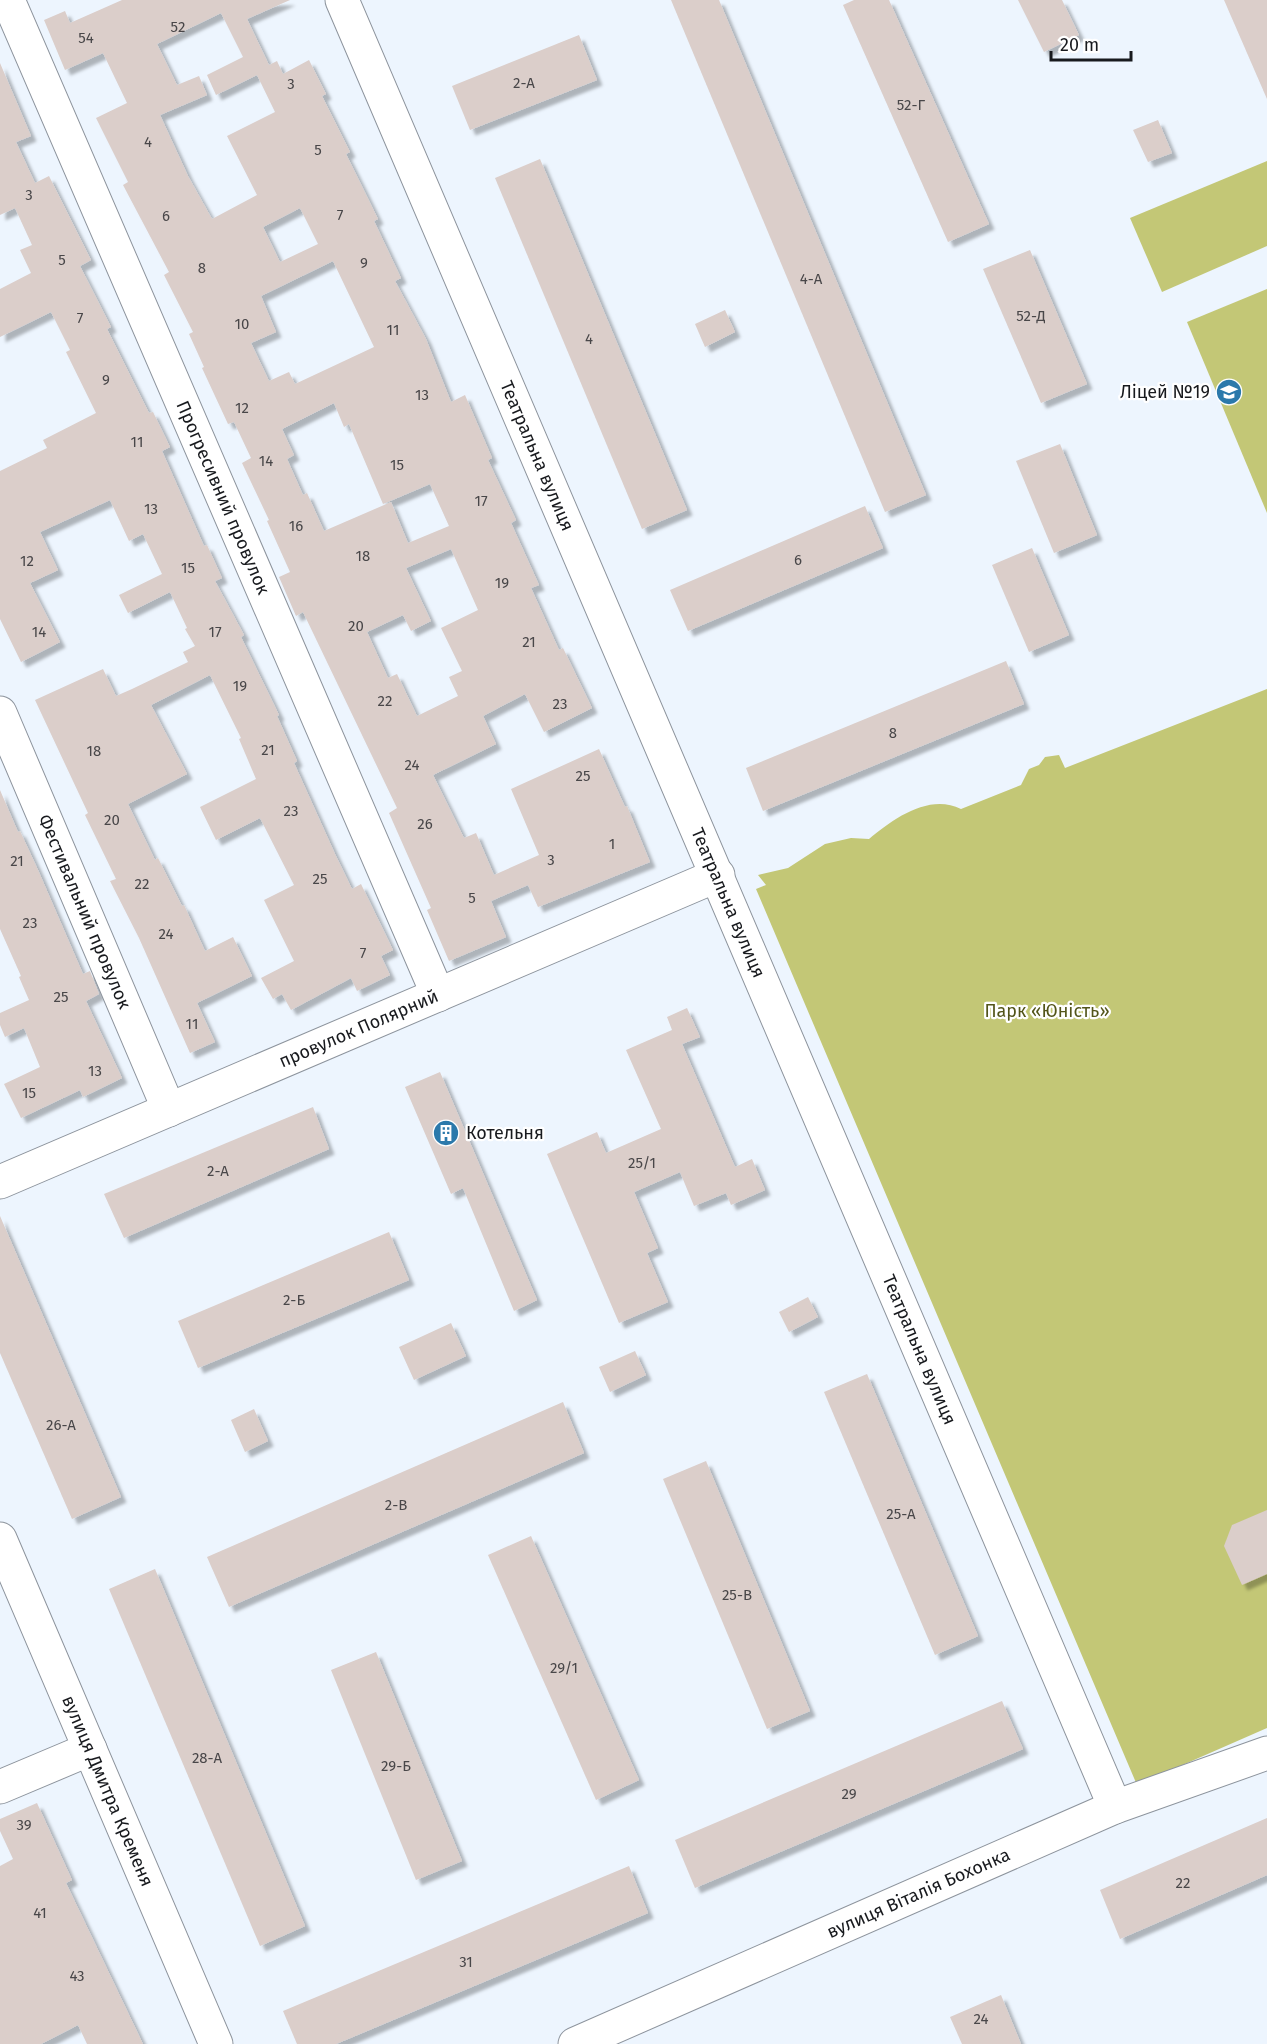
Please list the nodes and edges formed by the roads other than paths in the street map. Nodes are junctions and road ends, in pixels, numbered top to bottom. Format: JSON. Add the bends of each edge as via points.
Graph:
{"nodes":[{"id":1,"x":8,"y":0,"type":"edge"},
{"id":2,"x":342,"y":0,"type":"edge"},
{"id":3,"x":0,"y":713,"type":"edge"},
{"id":4,"x":718,"y":875,"type":"junction"},
{"id":5,"x":438,"y":994,"type":"junction"},
{"id":6,"x":169,"y":1110,"type":"junction"},
{"id":7,"x":0,"y":1182,"type":"edge"},
{"id":8,"x":0,"y":1539,"type":"edge"},
{"id":9,"x":90,"y":1749,"type":"junction"},
{"id":10,"x":1267,"y":1753,"type":"edge"},
{"id":11,"x":0,"y":1787,"type":"edge"},
{"id":12,"x":1115,"y":1806,"type":"junction"},
{"id":13,"x":216,"y":2044,"type":"edge"},
{"id":14,"x":575,"y":2044,"type":"edge"}],
"edges":[{"from":1,"to":5,"type":"street","name":"Прогресивний провулок"},
{"from":2,"to":4,"type":"street","name":"Театральна вулиця"},
{"from":3,"to":6,"type":"street","name":"Фестивальний провулок"},
{"from":4,"to":5,"type":"street","name":"провулок Полярний"},
{"from":4,"to":12,"type":"street","name":"Театральна вулиця"},
{"from":5,"to":6,"type":"street","name":"провулок Полярний"},
{"from":6,"to":7,"type":"street","name":"провулок Полярний"},
{"from":8,"to":9,"type":"street","name":"вулиця Дмитра Кременя"},
{"from":9,"to":11,"type":"street"},
{"from":9,"to":13,"type":"street","name":"вулиця Дмитра Кременя"},
{"from":10,"to":12,"type":"street","name":"вулиця Віталія Бохонка"},
{"from":12,"to":14,"type":"street","name":"вулиця Віталія Бохонка"}]}
